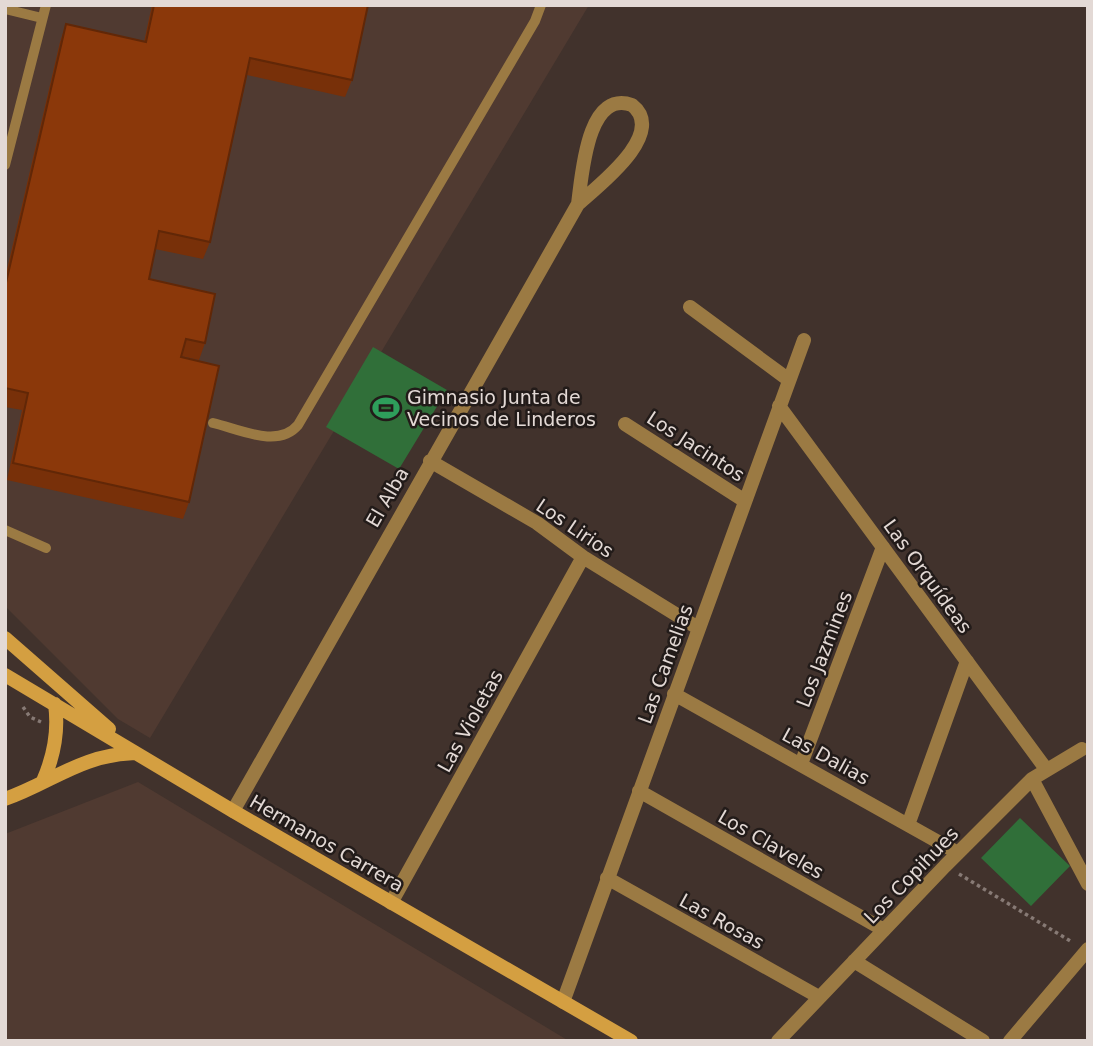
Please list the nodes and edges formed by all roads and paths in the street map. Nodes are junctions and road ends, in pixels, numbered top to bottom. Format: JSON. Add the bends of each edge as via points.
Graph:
{"nodes":[{"id":1,"x":46,"y":5,"type":"edge"},
{"id":2,"x":541,"y":5,"type":"edge"},
{"id":3,"x":5,"y":9,"type":"edge"},
{"id":4,"x":42,"y":18,"type":"junction"},
{"id":5,"x":5,"y":165,"type":"edge"},
{"id":6,"x":578,"y":204,"type":"junction"},
{"id":7,"x":690,"y":307,"type":"dead end"},
{"id":8,"x":804,"y":340,"type":"dead end"},
{"id":9,"x":789,"y":380,"type":"junction"},
{"id":10,"x":779,"y":406,"type":"junction"},
{"id":11,"x":213,"y":423,"type":"edge"},
{"id":12,"x":625,"y":424,"type":"dead end"},
{"id":13,"x":430,"y":461,"type":"junction"},
{"id":14,"x":745,"y":501,"type":"junction"},
{"id":15,"x":5,"y":530,"type":"edge"},
{"id":16,"x":883,"y":547,"type":"junction"},
{"id":17,"x":46,"y":548,"type":"dead end"},
{"id":18,"x":583,"y":557,"type":"junction"},
{"id":19,"x":698,"y":628,"type":"junction"},
{"id":20,"x":5,"y":638,"type":"edge"},
{"id":21,"x":967,"y":661,"type":"junction"},
{"id":22,"x":5,"y":675,"type":"edge"},
{"id":23,"x":674,"y":694,"type":"junction"},
{"id":24,"x":55,"y":704,"type":"junction"},
{"id":25,"x":1082,"y":749,"type":"dead end"},
{"id":26,"x":136,"y":753,"type":"junction"},
{"id":27,"x":801,"y":764,"type":"junction"},
{"id":28,"x":1046,"y":769,"type":"junction"},
{"id":29,"x":1032,"y":779,"type":"junction"},
{"id":30,"x":43,"y":781,"type":"junction"},
{"id":31,"x":639,"y":791,"type":"junction"},
{"id":32,"x":5,"y":799,"type":"edge"},
{"id":33,"x":233,"y":811,"type":"junction"},
{"id":34,"x":908,"y":825,"type":"junction"},
{"id":35,"x":958,"y":853,"type":"junction"},
{"id":36,"x":945,"y":866,"type":"junction"},
{"id":37,"x":607,"y":878,"type":"junction"},
{"id":38,"x":1088,"y":884,"type":"edge"},
{"id":39,"x":391,"y":903,"type":"junction"},
{"id":40,"x":884,"y":930,"type":"junction"},
{"id":41,"x":1087,"y":950,"type":"edge"},
{"id":42,"x":854,"y":961,"type":"junction"},
{"id":43,"x":819,"y":997,"type":"junction"},
{"id":44,"x":563,"y":1002,"type":"junction"},
{"id":45,"x":631,"y":1041,"type":"edge"},
{"id":46,"x":778,"y":1041,"type":"edge"},
{"id":47,"x":983,"y":1041,"type":"edge"},
{"id":48,"x":1010,"y":1041,"type":"edge"}],
"edges":[{"from":1,"to":4,"type":"lane"},
{"from":2,"to":11,"type":"lane","via":[[299,425],[276,438]]},
{"from":3,"to":4,"type":"lane"},
{"from":4,"to":5,"type":"lane"},
{"from":6,"to":6,"type":"street","name":"El Alba","via":[[638,143],[642,120],[632,105],[615,103],[599,114]]},
{"from":6,"to":13,"type":"street","name":"El Alba"},
{"from":7,"to":9,"type":"street"},
{"from":8,"to":9,"type":"street","name":"Las Camelias"},
{"from":9,"to":10,"type":"street","name":"Las Camelias"},
{"from":10,"to":14,"type":"street","name":"Las Camelias"},
{"from":10,"to":16,"type":"street","name":"Las Orquídeas"},
{"from":12,"to":14,"type":"street","name":"Los Jacintos"},
{"from":13,"to":18,"type":"street","name":"Los Lirios","via":[[537,523]]},
{"from":13,"to":33,"type":"street","name":"El Alba"},
{"from":14,"to":19,"type":"street","name":"Las Camelias"},
{"from":15,"to":17,"type":"lane"},
{"from":16,"to":21,"type":"street","name":"Las Orquídeas"},
{"from":16,"to":27,"type":"street","name":"Los Jazmines"},
{"from":18,"to":19,"type":"street","name":"Los Lirios"},
{"from":18,"to":39,"type":"street","name":"Las Violetas"},
{"from":19,"to":23,"type":"street","name":"Las Camelias"},
{"from":20,"to":26,"type":"main road"},
{"from":21,"to":28,"type":"street","name":"Las Orquídeas"},
{"from":21,"to":34,"type":"street","name":"Los Copihues"},
{"from":22,"to":24,"type":"main road","name":"Hermanos Carrera"},
{"from":23,"to":27,"type":"street","name":"Las Dalias"},
{"from":23,"to":31,"type":"street","name":"Las Camelias"},
{"from":24,"to":26,"type":"main road","name":"Hermanos Carrera"},
{"from":24,"to":30,"type":"main road","via":[[56,739]]},
{"from":25,"to":28,"type":"street","name":"Los Copihues"},
{"from":26,"to":30,"type":"main road","via":[[89,760]]},
{"from":26,"to":33,"type":"main road","name":"Hermanos Carrera"},
{"from":27,"to":34,"type":"street","name":"Las Dalias"},
{"from":28,"to":29,"type":"street","name":"Los Copihues"},
{"from":29,"to":35,"type":"street","name":"Los Copihues"},
{"from":29,"to":38,"type":"street"},
{"from":30,"to":32,"type":"main road"},
{"from":31,"to":37,"type":"street","name":"Las Camelias"},
{"from":31,"to":40,"type":"street","name":"Los Claveles"},
{"from":33,"to":39,"type":"main road","name":"Hermanos Carrera"},
{"from":34,"to":35,"type":"street","name":"Las Dalias"},
{"from":35,"to":36,"type":"street","name":"Los Copihues"},
{"from":36,"to":40,"type":"street","name":"Los Copihues"},
{"from":36,"to":41,"type":"path"},
{"from":37,"to":43,"type":"street","name":"Las Rosas"},
{"from":37,"to":44,"type":"street","name":"Las Camelias"},
{"from":39,"to":44,"type":"main road","name":"Hermanos Carrera"},
{"from":40,"to":42,"type":"street","name":"Los Copihues"},
{"from":41,"to":48,"type":"street"},
{"from":42,"to":43,"type":"street","name":"Los Copihues"},
{"from":42,"to":47,"type":"street"},
{"from":43,"to":46,"type":"street","name":"Los Copihues"},
{"from":44,"to":45,"type":"main road","name":"Hermanos Carrera"}]}
